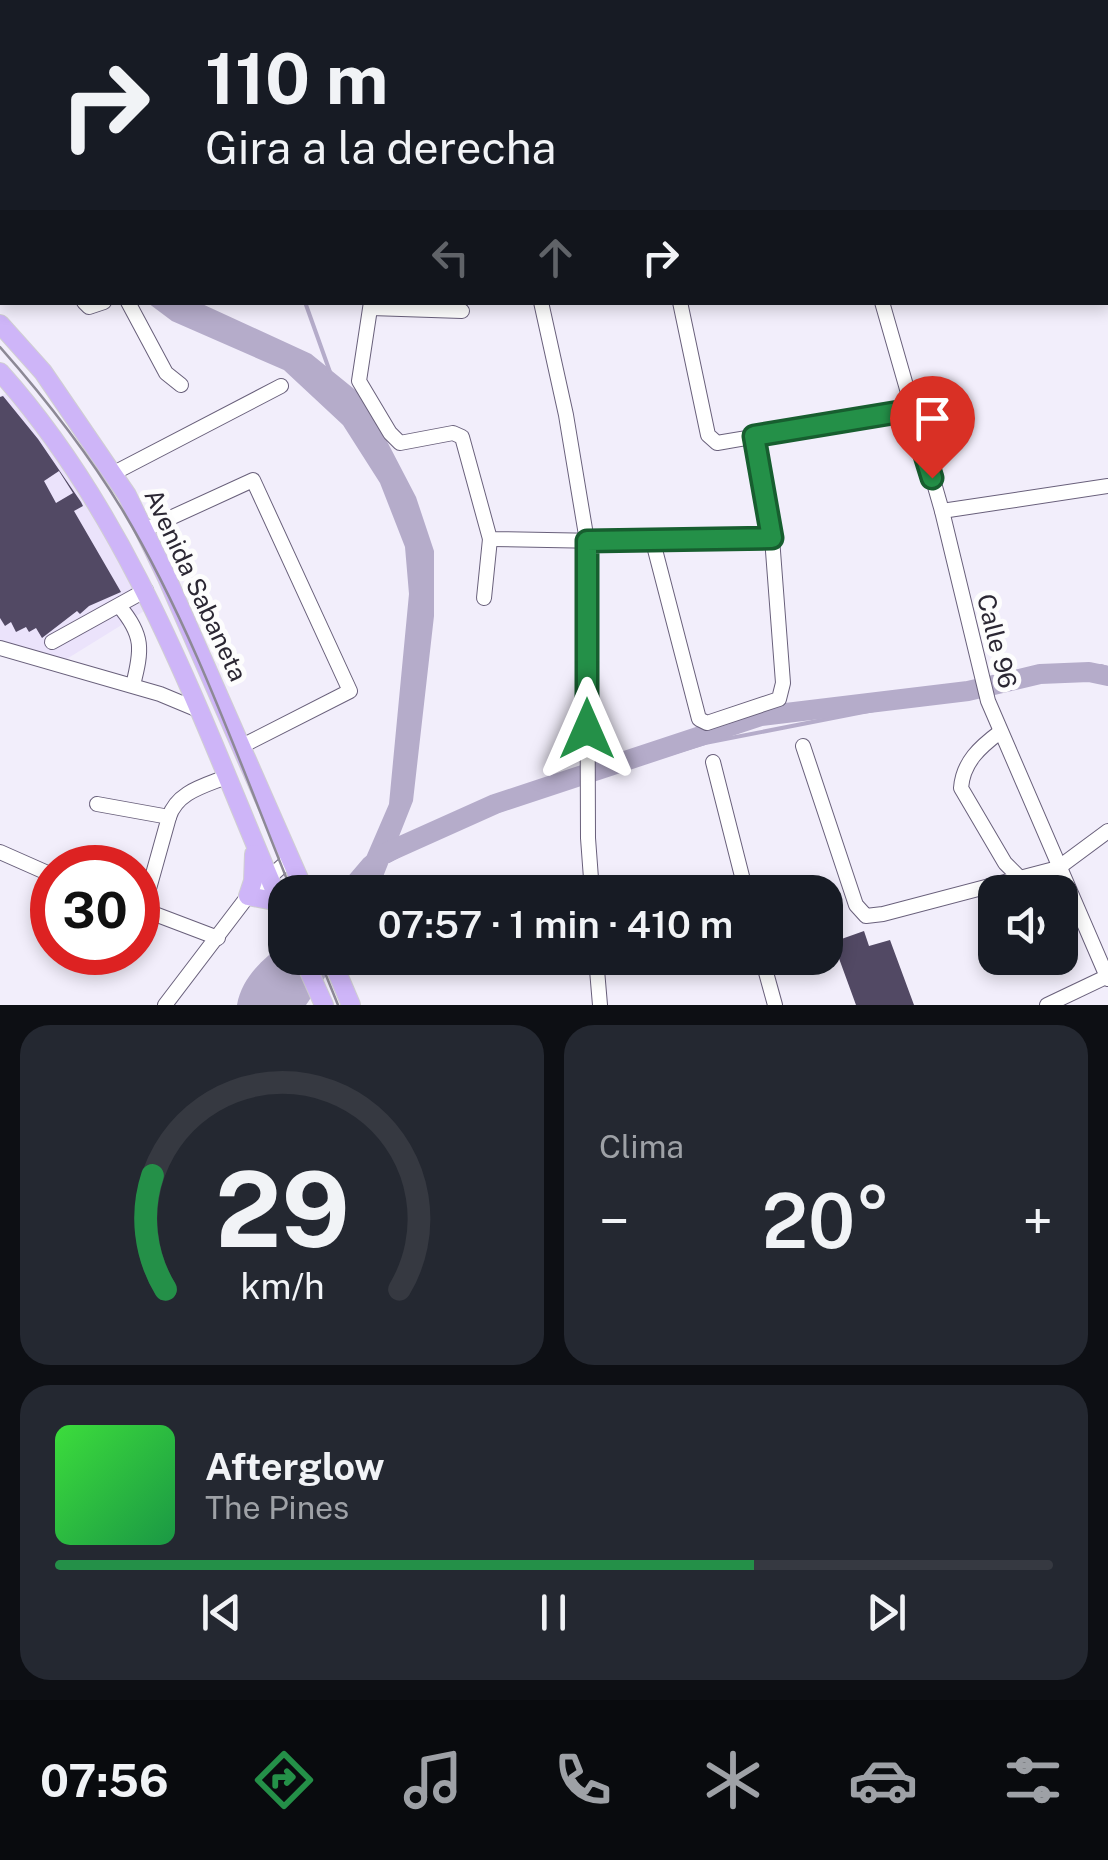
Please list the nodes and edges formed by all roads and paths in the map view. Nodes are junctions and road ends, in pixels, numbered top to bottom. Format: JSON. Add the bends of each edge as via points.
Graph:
{"nodes":[{"id":1,"x":130,"y":305,"type":"edge"},
{"id":2,"x":371,"y":305,"type":"edge"},
{"id":3,"x":543,"y":305,"type":"edge"},
{"id":4,"x":681,"y":305,"type":"edge"},
{"id":5,"x":883,"y":305,"type":"edge"},
{"id":6,"x":462,"y":311,"type":"dead end"},
{"id":7,"x":0,"y":324,"type":"edge"},
{"id":8,"x":0,"y":372,"type":"edge"},
{"id":9,"x":181,"y":385,"type":"dead end"},
{"id":10,"x":281,"y":386,"type":"dead end"},
{"id":11,"x":911,"y":410,"type":"junction"},
{"id":12,"x":754,"y":436,"type":"junction"},
{"id":13,"x":112,"y":474,"type":"junction"},
{"id":14,"x":1108,"y":486,"type":"edge"},
{"id":15,"x":942,"y":512,"type":"junction"},
{"id":16,"x":144,"y":530,"type":"junction"},
{"id":17,"x":772,"y":538,"type":"junction"},
{"id":18,"x":490,"y":540,"type":"junction"},
{"id":19,"x":587,"y":541,"type":"junction"},
{"id":20,"x":653,"y":542,"type":"junction"},
{"id":21,"x":146,"y":590,"type":"junction"},
{"id":22,"x":484,"y":598,"type":"dead end"},
{"id":23,"x":120,"y":606,"type":"junction"},
{"id":24,"x":52,"y":642,"type":"dead end"},
{"id":25,"x":0,"y":648,"type":"edge"},
{"id":26,"x":181,"y":673,"type":"junction"},
{"id":27,"x":133,"y":685,"type":"junction"},
{"id":28,"x":160,"y":694,"type":"junction"},
{"id":29,"x":196,"y":709,"type":"junction"},
{"id":30,"x":1000,"y":732,"type":"junction"},
{"id":31,"x":242,"y":746,"type":"junction"},
{"id":32,"x":803,"y":746,"type":"dead end"},
{"id":33,"x":713,"y":762,"type":"dead end"},
{"id":34,"x":226,"y":777,"type":"junction"},
{"id":35,"x":98,"y":804,"type":"dead end"},
{"id":36,"x":169,"y":817,"type":"junction"},
{"id":37,"x":1108,"y":831,"type":"edge"},
{"id":38,"x":253,"y":838,"type":"junction"},
{"id":39,"x":160,"y":846,"type":"edge"},
{"id":40,"x":0,"y":852,"type":"edge"},
{"id":41,"x":289,"y":860,"type":"junction"},
{"id":42,"x":30,"y":865,"type":"edge"},
{"id":43,"x":1058,"y":868,"type":"junction"},
{"id":44,"x":272,"y":875,"type":"edge"},
{"id":45,"x":296,"y":875,"type":"edge"},
{"id":46,"x":591,"y":875,"type":"edge"},
{"id":47,"x":742,"y":875,"type":"edge"},
{"id":48,"x":1017,"y":875,"type":"edge"},
{"id":49,"x":1031,"y":875,"type":"edge"},
{"id":50,"x":268,"y":876,"type":"edge"},
{"id":51,"x":268,"y":879,"type":"edge"},
{"id":52,"x":978,"y":889,"type":"edge"},
{"id":53,"x":248,"y":896,"type":"junction"},
{"id":54,"x":268,"y":902,"type":"edge"},
{"id":55,"x":160,"y":916,"type":"edge"},
{"id":56,"x":218,"y":938,"type":"junction"},
{"id":57,"x":311,"y":975,"type":"edge"},
{"id":58,"x":339,"y":975,"type":"edge"},
{"id":59,"x":597,"y":975,"type":"edge"},
{"id":60,"x":767,"y":975,"type":"edge"},
{"id":61,"x":1108,"y":977,"type":"edge"},
{"id":62,"x":350,"y":1002,"type":"edge"},
{"id":63,"x":165,"y":1005,"type":"edge"},
{"id":64,"x":324,"y":1005,"type":"edge"},
{"id":65,"x":600,"y":1005,"type":"edge"},
{"id":66,"x":775,"y":1005,"type":"edge"},
{"id":67,"x":1047,"y":1005,"type":"edge"}],
"edges":[{"from":1,"to":9,"type":"street","via":[[166,373]]},
{"from":2,"to":6,"type":"street"},
{"from":2,"to":18,"type":"street","via":[[360,381],[400,443],[462,437]]},
{"from":3,"to":19,"type":"street"},
{"from":4,"to":12,"type":"street","via":[[708,435],[716,443]]},
{"from":5,"to":11,"type":"street","name":"Calle 96"},
{"from":7,"to":13,"type":"main road","name":"Avenida Sabaneta","via":[[43,372]]},
{"from":8,"to":21,"type":"main road","name":"Avenida Sabaneta","via":[[50,433]]},
{"from":10,"to":13,"type":"street"},
{"from":11,"to":12,"type":"street"},
{"from":11,"to":15,"type":"street","name":"Calle 96"},
{"from":12,"to":17,"type":"street"},
{"from":13,"to":16,"type":"main road","name":"Avenida Sabaneta"},
{"from":14,"to":15,"type":"street"},
{"from":15,"to":30,"type":"street","name":"Calle 96"},
{"from":16,"to":31,"type":"main road","name":"Avenida Sabaneta"},
{"from":16,"to":31,"type":"street","via":[[252,480],[350,691]]},
{"from":17,"to":20,"type":"street"},
{"from":17,"to":20,"type":"street","via":[[779,699],[707,723],[695,708]]},
{"from":18,"to":19,"type":"street"},
{"from":18,"to":22,"type":"street"},
{"from":19,"to":20,"type":"street"},
{"from":19,"to":46,"type":"street"},
{"from":21,"to":23,"type":"street"},
{"from":21,"to":26,"type":"main road","name":"Avenida Sabaneta"},
{"from":23,"to":24,"type":"street"},
{"from":23,"to":27,"type":"street","via":[[139,635]]},
{"from":25,"to":27,"type":"street"},
{"from":26,"to":28,"type":"street"},
{"from":26,"to":29,"type":"main road","name":"Avenida Sabaneta"},
{"from":27,"to":28,"type":"street"},
{"from":28,"to":29,"type":"street"},
{"from":29,"to":34,"type":"main road","name":"Avenida Sabaneta"},
{"from":30,"to":43,"type":"street","name":"Calle 96"},
{"from":30,"to":48,"type":"street","via":[[976,749],[961,788]]},
{"from":31,"to":41,"type":"main road","name":"Avenida Sabaneta"},
{"from":32,"to":52,"type":"street","via":[[856,904],[866,916]]},
{"from":33,"to":47,"type":"street"},
{"from":34,"to":36,"type":"street","via":[[180,798]]},
{"from":34,"to":38,"type":"main road","name":"Avenida Sabaneta"},
{"from":35,"to":36,"type":"street"},
{"from":36,"to":39,"type":"street"},
{"from":37,"to":43,"type":"street"},
{"from":38,"to":50,"type":"main road","name":"Avenida Sabaneta"},
{"from":38,"to":53,"type":"main road"},
{"from":40,"to":42,"type":"street"},
{"from":41,"to":44,"type":"street"},
{"from":41,"to":45,"type":"main road","name":"Avenida Sabaneta"},
{"from":43,"to":49,"type":"street"},
{"from":43,"to":61,"type":"street","name":"Calle 96"},
{"from":51,"to":53,"type":"street"},
{"from":53,"to":54,"type":"main road"},
{"from":53,"to":56,"type":"street"},
{"from":55,"to":56,"type":"street"},
{"from":56,"to":63,"type":"street"},
{"from":57,"to":64,"type":"main road"},
{"from":58,"to":62,"type":"main road"},
{"from":59,"to":65,"type":"street"},
{"from":60,"to":66,"type":"street"},
{"from":61,"to":67,"type":"street"}]}
